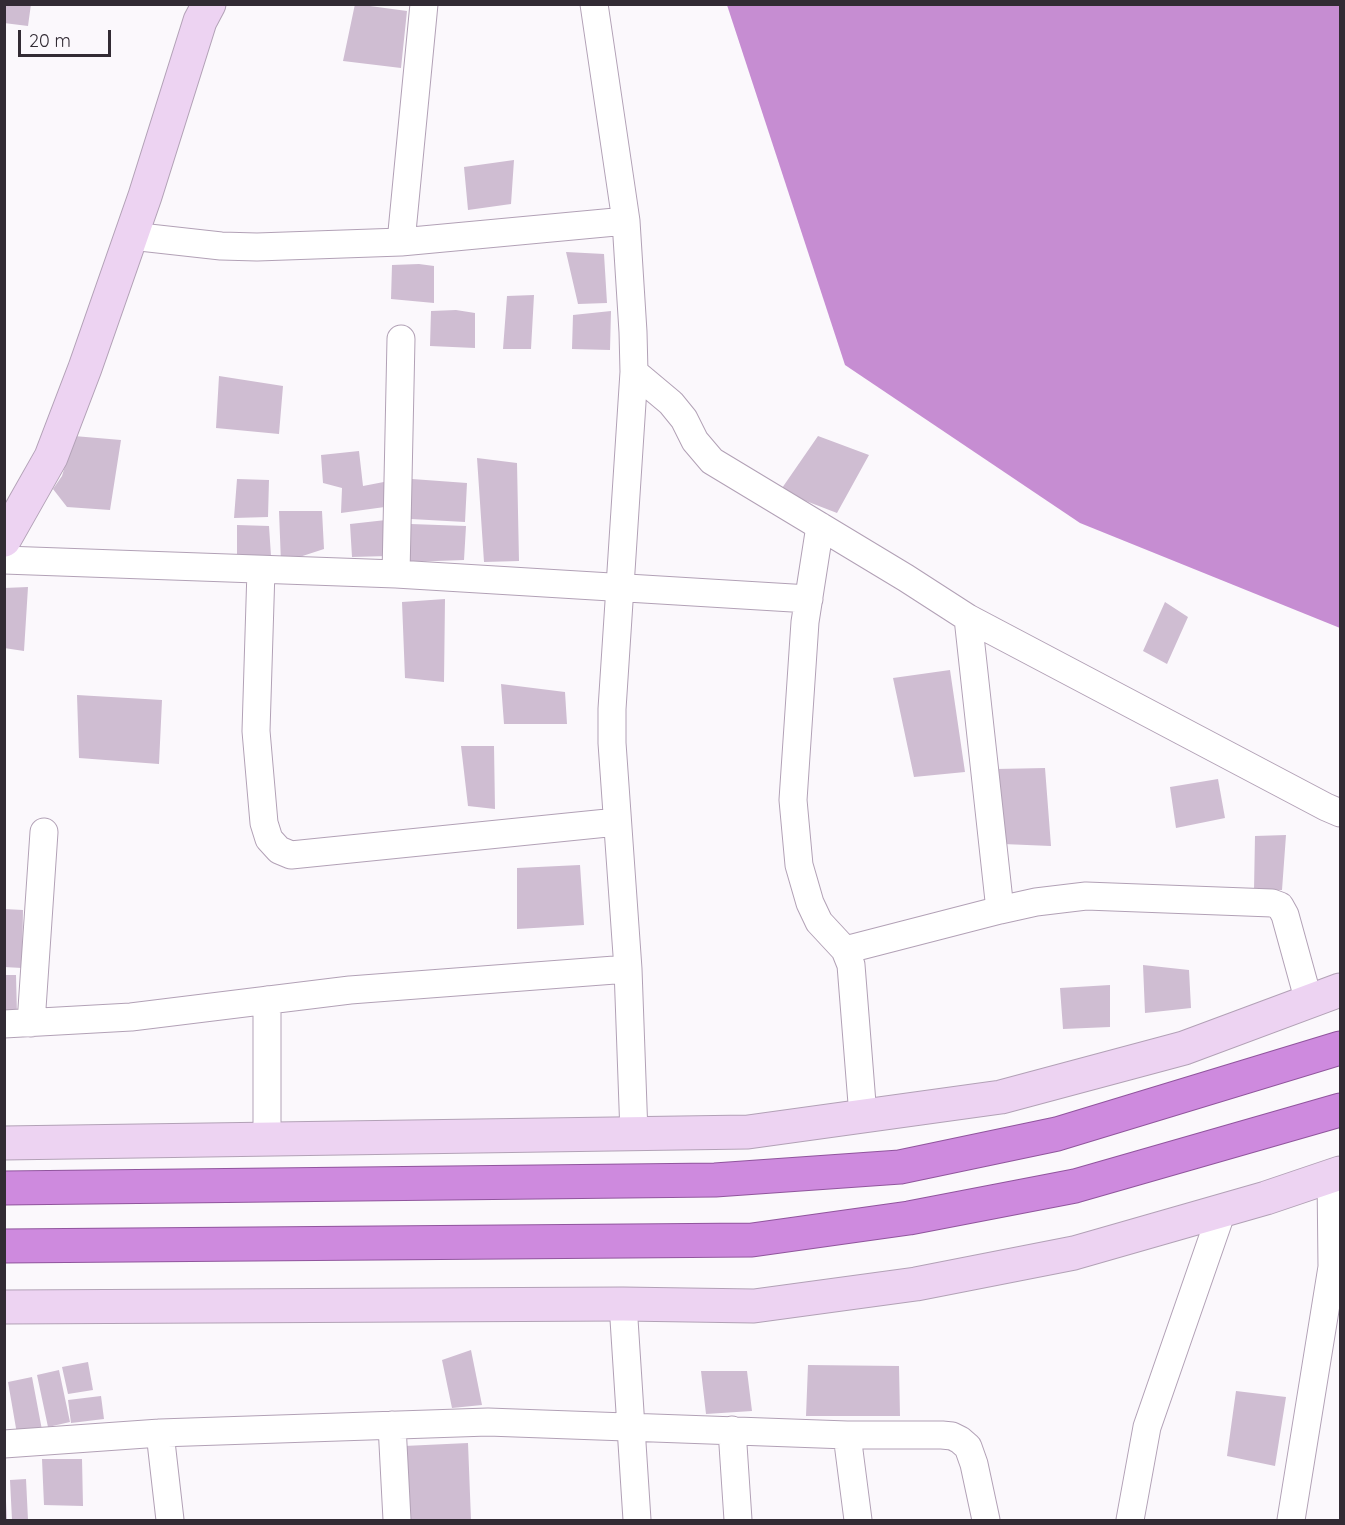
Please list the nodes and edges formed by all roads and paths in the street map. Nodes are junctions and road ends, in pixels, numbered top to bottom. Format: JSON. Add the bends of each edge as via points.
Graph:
{"nodes":[{"id":1,"x":209,"y":4,"type":"edge"},
{"id":2,"x":424,"y":4,"type":"edge"},
{"id":3,"x":594,"y":4,"type":"edge"},
{"id":4,"x":626,"y":221,"type":"junction"},
{"id":5,"x":131,"y":236,"type":"junction"},
{"id":6,"x":401,"y":242,"type":"junction"},
{"id":7,"x":401,"y":339,"type":"dead end"},
{"id":8,"x":634,"y":372,"type":"junction"},
{"id":9,"x":820,"y":526,"type":"junction"},
{"id":10,"x":4,"y":540,"type":"edge"},
{"id":11,"x":4,"y":560,"type":"edge"},
{"id":12,"x":261,"y":570,"type":"junction"},
{"id":13,"x":396,"y":574,"type":"junction"},
{"id":14,"x":619,"y":588,"type":"junction"},
{"id":15,"x":809,"y":599,"type":"junction"},
{"id":16,"x":968,"y":618,"type":"junction"},
{"id":17,"x":1341,"y":813,"type":"edge"},
{"id":18,"x":617,"y":822,"type":"junction"},
{"id":19,"x":44,"y":832,"type":"dead end"},
{"id":20,"x":1000,"y":910,"type":"junction"},
{"id":21,"x":845,"y":950,"type":"junction"},
{"id":22,"x":628,"y":969,"type":"junction"},
{"id":23,"x":1341,"y":990,"type":"edge"},
{"id":24,"x":267,"y":1000,"type":"junction"},
{"id":25,"x":1309,"y":1002,"type":"junction"},
{"id":26,"x":32,"y":1023,"type":"junction"},
{"id":27,"x":4,"y":1024,"type":"edge"},
{"id":28,"x":1341,"y":1048,"type":"edge"},
{"id":29,"x":1341,"y":1110,"type":"edge"},
{"id":30,"x":863,"y":1116,"type":"junction"},
{"id":31,"x":634,"y":1134,"type":"junction"},
{"id":32,"x":267,"y":1139,"type":"junction"},
{"id":33,"x":4,"y":1143,"type":"edge"},
{"id":34,"x":1336,"y":1175,"type":"edge"},
{"id":35,"x":4,"y":1188,"type":"edge"},
{"id":36,"x":1222,"y":1211,"type":"junction"},
{"id":37,"x":4,"y":1246,"type":"edge"},
{"id":38,"x":1336,"y":1268,"type":"edge"},
{"id":39,"x":623,"y":1304,"type":"junction"},
{"id":40,"x":4,"y":1307,"type":"edge"},
{"id":41,"x":392,"y":1425,"type":"junction"},
{"id":42,"x":631,"y":1426,"type":"junction"},
{"id":43,"x":732,"y":1430,"type":"junction"},
{"id":44,"x":160,"y":1433,"type":"junction"},
{"id":45,"x":847,"y":1435,"type":"junction"},
{"id":46,"x":4,"y":1444,"type":"edge"},
{"id":47,"x":1295,"y":1520,"type":"edge"},
{"id":48,"x":170,"y":1521,"type":"edge"},
{"id":49,"x":397,"y":1521,"type":"edge"},
{"id":50,"x":637,"y":1521,"type":"edge"},
{"id":51,"x":738,"y":1521,"type":"edge"},
{"id":52,"x":858,"y":1521,"type":"edge"},
{"id":53,"x":986,"y":1521,"type":"edge"},
{"id":54,"x":1130,"y":1521,"type":"edge"}],
"edges":[{"from":1,"to":5,"type":"main road","via":[[200,21]]},
{"from":2,"to":6,"type":"street"},
{"from":3,"to":4,"type":"street"},
{"from":4,"to":6,"type":"street"},
{"from":4,"to":8,"type":"street"},
{"from":5,"to":6,"type":"street","via":[[257,248]]},
{"from":5,"to":10,"type":"main road","via":[[51,457]]},
{"from":7,"to":13,"type":"street"},
{"from":8,"to":9,"type":"street","via":[[671,403],[712,460]]},
{"from":8,"to":14,"type":"street"},
{"from":9,"to":15,"type":"street"},
{"from":9,"to":16,"type":"street"},
{"from":11,"to":12,"type":"street"},
{"from":12,"to":13,"type":"street"},
{"from":12,"to":18,"type":"street","via":[[256,731],[264,823],[269,839],[279,850],[291,855]]},
{"from":13,"to":14,"type":"street"},
{"from":14,"to":15,"type":"street"},
{"from":14,"to":18,"type":"street","via":[[612,709]]},
{"from":15,"to":21,"type":"street","via":[[794,801],[799,865],[819,922]]},
{"from":16,"to":17,"type":"street"},
{"from":16,"to":20,"type":"street"},
{"from":18,"to":22,"type":"street"},
{"from":19,"to":26,"type":"street"},
{"from":20,"to":21,"type":"street"},
{"from":20,"to":25,"type":"street","via":[[1086,896],[1272,903],[1286,915]]},
{"from":21,"to":30,"type":"street","via":[[851,965]]},
{"from":22,"to":24,"type":"street"},
{"from":22,"to":31,"type":"street"},
{"from":23,"to":25,"type":"main road"},
{"from":24,"to":26,"type":"street","via":[[130,1017]]},
{"from":24,"to":32,"type":"street"},
{"from":25,"to":30,"type":"main road","via":[[1184,1048],[1000,1097]]},
{"from":26,"to":27,"type":"street"},
{"from":28,"to":35,"type":"highway","via":[[1057,1134],[900,1167],[715,1180]]},
{"from":29,"to":37,"type":"highway","via":[[1075,1186],[909,1218],[752,1240]]},
{"from":30,"to":31,"type":"main road","via":[[748,1132]]},
{"from":31,"to":32,"type":"main road"},
{"from":32,"to":33,"type":"main road"},
{"from":34,"to":36,"type":"main road"},
{"from":34,"to":38,"type":"street"},
{"from":36,"to":39,"type":"main road","via":[[1074,1253],[916,1284],[754,1305]]},
{"from":36,"to":54,"type":"street","via":[[1148,1427]]},
{"from":38,"to":47,"type":"street"},
{"from":39,"to":40,"type":"main road"},
{"from":39,"to":42,"type":"street"},
{"from":41,"to":42,"type":"street","via":[[488,1422]]},
{"from":41,"to":44,"type":"street"},
{"from":41,"to":49,"type":"street"},
{"from":42,"to":43,"type":"street"},
{"from":42,"to":50,"type":"street"},
{"from":43,"to":45,"type":"street"},
{"from":43,"to":51,"type":"street"},
{"from":44,"to":46,"type":"street"},
{"from":44,"to":48,"type":"street"},
{"from":45,"to":52,"type":"street"},
{"from":45,"to":53,"type":"street","via":[[942,1435],[960,1440],[968,1447],[974,1464]]}]}
